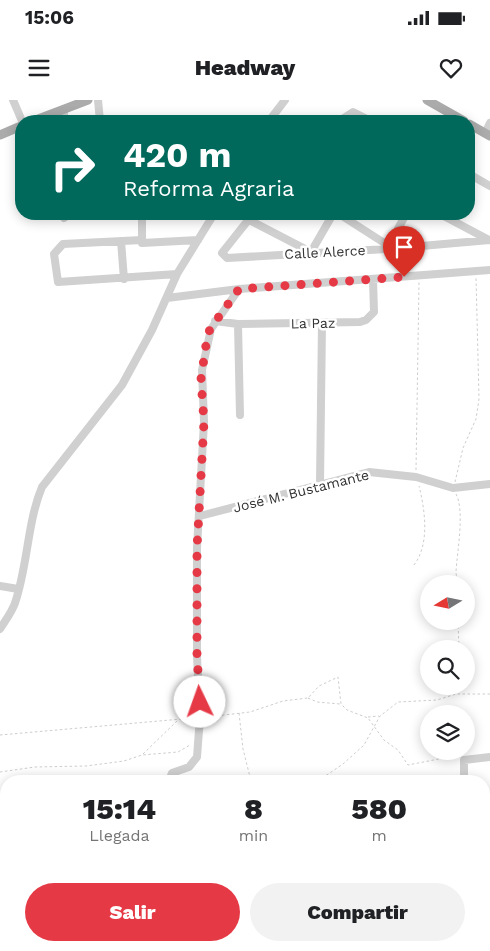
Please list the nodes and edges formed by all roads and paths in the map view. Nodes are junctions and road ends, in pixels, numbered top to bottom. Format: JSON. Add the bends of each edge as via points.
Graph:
{"nodes":[{"id":1,"x":12,"y":100,"type":"edge"},
{"id":2,"x":88,"y":100,"type":"edge"},
{"id":3,"x":98,"y":100,"type":"edge"},
{"id":4,"x":285,"y":100,"type":"edge"},
{"id":5,"x":427,"y":100,"type":"edge"},
{"id":6,"x":64,"y":109,"type":"junction"},
{"id":7,"x":19,"y":115,"type":"edge"},
{"id":8,"x":49,"y":115,"type":"edge"},
{"id":9,"x":64,"y":115,"type":"edge"},
{"id":10,"x":99,"y":115,"type":"edge"},
{"id":11,"x":274,"y":115,"type":"edge"},
{"id":12,"x":453,"y":115,"type":"edge"},
{"id":13,"x":490,"y":123,"type":"edge"},
{"id":14,"x":475,"y":127,"type":"edge"},
{"id":15,"x":15,"y":128,"type":"edge"},
{"id":16,"x":0,"y":134,"type":"edge"},
{"id":17,"x":487,"y":134,"type":"edge"},
{"id":18,"x":475,"y":177,"type":"edge"},
{"id":19,"x":490,"y":186,"type":"edge"},
{"id":20,"x":142,"y":220,"type":"edge"},
{"id":21,"x":210,"y":220,"type":"edge"},
{"id":22,"x":249,"y":220,"type":"edge"},
{"id":23,"x":256,"y":220,"type":"edge"},
{"id":24,"x":329,"y":220,"type":"edge"},
{"id":25,"x":348,"y":220,"type":"edge"},
{"id":26,"x":403,"y":220,"type":"edge"},
{"id":27,"x":451,"y":220,"type":"edge"},
{"id":28,"x":142,"y":240,"type":"junction"},
{"id":29,"x":198,"y":240,"type":"junction"},
{"id":30,"x":489,"y":240,"type":"edge"},
{"id":31,"x":121,"y":241,"type":"junction"},
{"id":32,"x":388,"y":247,"type":"junction"},
{"id":33,"x":310,"y":252,"type":"junction"},
{"id":34,"x":490,"y":270,"type":"edge"},
{"id":35,"x":476,"y":271,"type":"junction"},
{"id":36,"x":420,"y":276,"type":"junction"},
{"id":37,"x":176,"y":278,"type":"junction"},
{"id":38,"x":124,"y":279,"type":"junction"},
{"id":39,"x":373,"y":279,"type":"junction"},
{"id":40,"x":239,"y":289,"type":"junction"},
{"id":41,"x":167,"y":298,"type":"junction"},
{"id":42,"x":215,"y":321,"type":"junction"},
{"id":43,"x":322,"y":323,"type":"junction"},
{"id":44,"x":238,"y":324,"type":"junction"},
{"id":45,"x":240,"y":415,"type":"dead end"},
{"id":46,"x":416,"y":477,"type":"junction"},
{"id":47,"x":320,"y":483,"type":"junction"},
{"id":48,"x":490,"y":484,"type":"edge"},
{"id":49,"x":453,"y":488,"type":"junction"},
{"id":50,"x":200,"y":516,"type":"junction"},
{"id":51,"x":414,"y":565,"type":"dead end"},
{"id":52,"x":457,"y":575,"type":"edge"},
{"id":53,"x":0,"y":586,"type":"edge"},
{"id":54,"x":18,"y":590,"type":"junction"},
{"id":55,"x":0,"y":629,"type":"edge"},
{"id":56,"x":475,"y":694,"type":"edge"},
{"id":57,"x":490,"y":694,"type":"edge"},
{"id":58,"x":453,"y":695,"type":"edge"},
{"id":59,"x":308,"y":698,"type":"junction"},
{"id":60,"x":341,"y":704,"type":"junction"},
{"id":61,"x":239,"y":713,"type":"junction"},
{"id":62,"x":380,"y":716,"type":"junction"},
{"id":63,"x":200,"y":717,"type":"junction"},
{"id":64,"x":368,"y":718,"type":"junction"},
{"id":65,"x":178,"y":719,"type":"junction"},
{"id":66,"x":376,"y":726,"type":"junction"},
{"id":67,"x":0,"y":735,"type":"edge"},
{"id":68,"x":190,"y":745,"type":"dead end"},
{"id":69,"x":142,"y":755,"type":"junction"},
{"id":70,"x":490,"y":757,"type":"edge"},
{"id":71,"x":475,"y":759,"type":"edge"},
{"id":72,"x":431,"y":760,"type":"edge"},
{"id":73,"x":464,"y":760,"type":"edge"},
{"id":74,"x":0,"y":772,"type":"edge"},
{"id":75,"x":171,"y":775,"type":"edge"},
{"id":76,"x":250,"y":775,"type":"edge"},
{"id":77,"x":327,"y":775,"type":"edge"},
{"id":78,"x":464,"y":775,"type":"edge"}],
"edges":[{"from":1,"to":7,"type":"street"},
{"from":2,"to":6,"type":"main road"},
{"from":3,"to":10,"type":"street"},
{"from":4,"to":11,"type":"street"},
{"from":5,"to":12,"type":"main road"},
{"from":6,"to":8,"type":"main road"},
{"from":6,"to":9,"type":"street"},
{"from":13,"to":17,"type":"street"},
{"from":14,"to":17,"type":"main road"},
{"from":15,"to":16,"type":"main road"},
{"from":18,"to":19,"type":"street"},
{"from":20,"to":28,"type":"street"},
{"from":21,"to":29,"type":"street"},
{"from":22,"to":33,"type":"street","name":"Calle Alerce","via":[[222,253],[227,258]]},
{"from":23,"to":33,"type":"street"},
{"from":24,"to":33,"type":"street"},
{"from":25,"to":32,"type":"street"},
{"from":26,"to":32,"type":"street"},
{"from":27,"to":30,"type":"street"},
{"from":28,"to":29,"type":"street","via":[[142,243]]},
{"from":28,"to":31,"type":"street"},
{"from":29,"to":37,"type":"street"},
{"from":30,"to":32,"type":"street","name":"Calle Alerce"},
{"from":31,"to":38,"type":"street"},
{"from":31,"to":38,"type":"street","via":[[63,244],[54,254],[58,282]]},
{"from":32,"to":33,"type":"street","name":"Calle Alerce"},
{"from":34,"to":35,"type":"street"},
{"from":35,"to":36,"type":"street"},
{"from":35,"to":49,"type":"path","via":[[479,399],[476,419],[463,448]]},
{"from":36,"to":39,"type":"street"},
{"from":36,"to":46,"type":"path"},
{"from":37,"to":38,"type":"street"},
{"from":37,"to":41,"type":"street"},
{"from":39,"to":40,"type":"street"},
{"from":39,"to":43,"type":"street","name":"La Paz","via":[[375,306],[371,316],[360,322]]},
{"from":40,"to":41,"type":"street"},
{"from":40,"to":42,"type":"street"},
{"from":41,"to":54,"type":"street","via":[[122,385],[42,487],[35,505]]},
{"from":42,"to":44,"type":"street","name":"La Paz"},
{"from":42,"to":50,"type":"street","via":[[207,338],[201,379],[204,422]]},
{"from":43,"to":44,"type":"street","name":"La Paz"},
{"from":43,"to":47,"type":"street"},
{"from":44,"to":45,"type":"street"},
{"from":46,"to":47,"type":"street","name":"José M. Bustamante","via":[[369,472]]},
{"from":46,"to":49,"type":"street","name":"José M. Bustamante"},
{"from":46,"to":51,"type":"path","via":[[424,513],[424,540],[421,556]]},
{"from":47,"to":50,"type":"street","name":"José M. Bustamante"},
{"from":48,"to":49,"type":"street","name":"José M. Bustamante"},
{"from":49,"to":52,"type":"path","via":[[461,512]]},
{"from":50,"to":63,"type":"street","via":[[197,548]]},
{"from":53,"to":54,"type":"street"},
{"from":54,"to":55,"type":"street","via":[[15,604]]},
{"from":56,"to":57,"type":"path"},
{"from":58,"to":62,"type":"path","via":[[436,700],[398,702]]},
{"from":59,"to":60,"type":"path"},
{"from":59,"to":60,"type":"path","via":[[319,686],[338,677]]},
{"from":59,"to":61,"type":"path","via":[[282,701]]},
{"from":60,"to":64,"type":"path","via":[[347,710]]},
{"from":61,"to":63,"type":"path"},
{"from":61,"to":76,"type":"path"},
{"from":62,"to":64,"type":"path"},
{"from":62,"to":66,"type":"path"},
{"from":63,"to":65,"type":"path"},
{"from":63,"to":75,"type":"street","via":[[197,757],[189,767]]},
{"from":64,"to":66,"type":"path"},
{"from":65,"to":67,"type":"path"},
{"from":65,"to":69,"type":"path"},
{"from":66,"to":72,"type":"path","via":[[384,740],[398,750],[408,764]]},
{"from":66,"to":77,"type":"path","via":[[364,745]]},
{"from":68,"to":69,"type":"path","via":[[178,752]]},
{"from":69,"to":74,"type":"path","via":[[86,766],[35,767]]},
{"from":70,"to":71,"type":"street"},
{"from":73,"to":78,"type":"street"}]}
